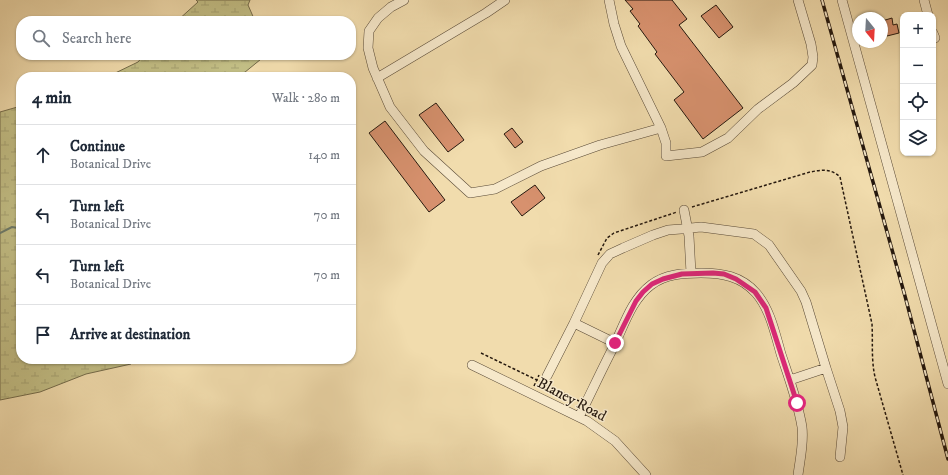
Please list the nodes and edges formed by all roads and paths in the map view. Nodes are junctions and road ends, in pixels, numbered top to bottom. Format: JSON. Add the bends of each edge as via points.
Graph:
{"nodes":[{"id":1,"x":404,"y":0,"type":"edge"},
{"id":2,"x":505,"y":0,"type":"edge"},
{"id":3,"x":609,"y":0,"type":"edge"},
{"id":4,"x":798,"y":0,"type":"edge"},
{"id":5,"x":842,"y":0,"type":"edge"},
{"id":6,"x":924,"y":0,"type":"edge"},
{"id":7,"x":927,"y":12,"type":"edge"},
{"id":8,"x":377,"y":78,"type":"junction"},
{"id":9,"x":661,"y":128,"type":"junction"},
{"id":10,"x":681,"y":211,"type":"joint"},
{"id":11,"x":688,"y":228,"type":"junction"},
{"id":12,"x":691,"y":273,"type":"junction"},
{"id":13,"x":574,"y":323,"type":"junction"},
{"id":14,"x":615,"y":343,"type":"junction"},
{"id":15,"x":481,"y":353,"type":"dead end"},
{"id":16,"x":507,"y":365,"type":"dead end"},
{"id":17,"x":472,"y":366,"type":"dead end"},
{"id":18,"x":826,"y":368,"type":"junction"},
{"id":19,"x":946,"y":373,"type":"edge"},
{"id":20,"x":547,"y":376,"type":"dead end"},
{"id":21,"x":790,"y":380,"type":"junction"},
{"id":22,"x":948,"y":384,"type":"edge"},
{"id":23,"x":579,"y":417,"type":"junction"},
{"id":24,"x":840,"y":456,"type":"dead end"},
{"id":25,"x":646,"y":475,"type":"edge"},
{"id":26,"x":798,"y":475,"type":"edge"},
{"id":27,"x":903,"y":475,"type":"edge"}],
"edges":[{"from":1,"to":8,"type":"street","via":[[378,18],[369,31],[368,48]]},
{"from":2,"to":8,"type":"street"},
{"from":3,"to":9,"type":"street","via":[[621,46]]},
{"from":4,"to":9,"type":"street","via":[[813,57],[812,65],[805,73],[758,108],[728,138],[702,152],[666,156],[666,143]]},
{"from":5,"to":19,"type":"street"},
{"from":6,"to":7,"type":"street"},
{"from":8,"to":9,"type":"street","via":[[390,107],[424,151],[470,193],[496,189],[541,166],[600,145]]},
{"from":10,"to":11,"type":"street"},
{"from":10,"to":27,"type":"path","via":[[810,172],[828,170],[840,177],[872,324],[872,365]]},
{"from":11,"to":12,"type":"street"},
{"from":11,"to":13,"type":"street","via":[[668,230],[610,254],[602,263]]},
{"from":11,"to":18,"type":"street","via":[[701,227],[754,234],[769,245],[801,291]]},
{"from":12,"to":14,"type":"street","via":[[663,279],[643,292]]},
{"from":12,"to":21,"type":"street","via":[[724,274],[755,292],[769,315]]},
{"from":13,"to":14,"type":"street"},
{"from":13,"to":20,"type":"street"},
{"from":14,"to":23,"type":"street"},
{"from":15,"to":16,"type":"path"},
{"from":17,"to":23,"type":"street","name":"Blaney Road"},
{"from":18,"to":21,"type":"street"},
{"from":18,"to":24,"type":"street","via":[[843,426]]},
{"from":19,"to":22,"type":"street"},
{"from":21,"to":26,"type":"street","via":[[802,428]]},
{"from":23,"to":25,"type":"street","name":"Blaney Road","via":[[615,441]]}]}
